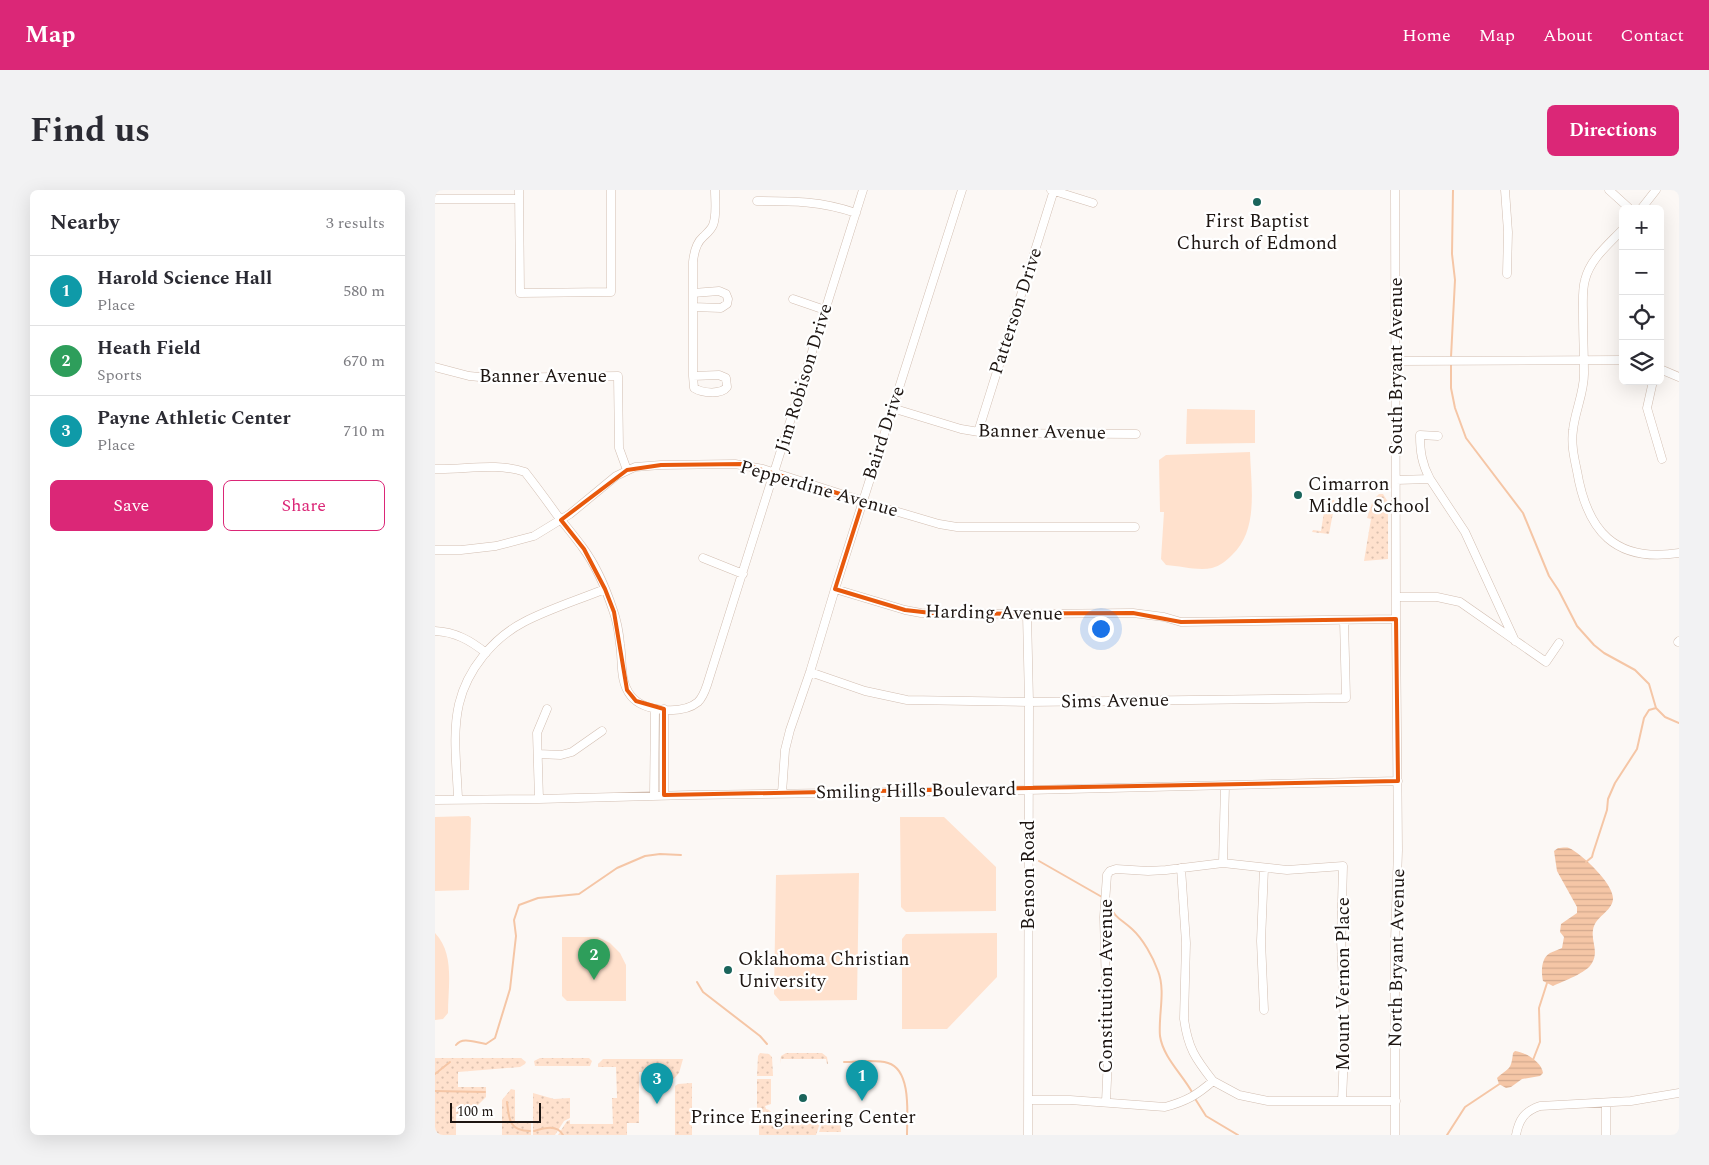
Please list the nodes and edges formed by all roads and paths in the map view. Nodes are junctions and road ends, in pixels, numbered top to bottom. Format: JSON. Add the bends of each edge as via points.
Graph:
{"nodes":[{"id":1,"x":519,"y":190,"type":"edge"},
{"id":2,"x":611,"y":190,"type":"edge"},
{"id":3,"x":715,"y":190,"type":"edge"},
{"id":4,"x":863,"y":190,"type":"edge"},
{"id":5,"x":962,"y":190,"type":"edge"},
{"id":6,"x":1053,"y":190,"type":"edge"},
{"id":7,"x":1395,"y":190,"type":"edge"},
{"id":8,"x":1505,"y":190,"type":"edge"},
{"id":9,"x":1609,"y":190,"type":"edge"},
{"id":10,"x":1655,"y":190,"type":"edge"},
{"id":11,"x":435,"y":199,"type":"edge"},
{"id":12,"x":519,"y":199,"type":"junction"},
{"id":13,"x":757,"y":201,"type":"dead end"},
{"id":14,"x":1093,"y":203,"type":"dead end"},
{"id":15,"x":1626,"y":205,"type":"edge"},
{"id":16,"x":1644,"y":205,"type":"edge"},
{"id":17,"x":856,"y":213,"type":"junction"},
{"id":18,"x":1619,"y":232,"type":"edge"},
{"id":19,"x":1507,"y":274,"type":"dead end"},
{"id":20,"x":693,"y":293,"type":"junction"},
{"id":21,"x":793,"y":298,"type":"dead end"},
{"id":22,"x":693,"y":307,"type":"junction"},
{"id":23,"x":825,"y":310,"type":"junction"},
{"id":24,"x":1583,"y":360,"type":"junction"},
{"id":25,"x":1619,"y":360,"type":"edge"},
{"id":26,"x":1395,"y":361,"type":"junction"},
{"id":27,"x":435,"y":366,"type":"edge"},
{"id":28,"x":1664,"y":371,"type":"edge"},
{"id":29,"x":693,"y":376,"type":"dead end"},
{"id":30,"x":1679,"y":377,"type":"edge"},
{"id":31,"x":1652,"y":385,"type":"edge"},
{"id":32,"x":892,"y":408,"type":"junction"},
{"id":33,"x":977,"y":432,"type":"junction"},
{"id":34,"x":1136,"y":434,"type":"dead end"},
{"id":35,"x":1438,"y":436,"type":"dead end"},
{"id":36,"x":1662,"y":458,"type":"dead end"},
{"id":37,"x":435,"y":469,"type":"edge"},
{"id":38,"x":627,"y":470,"type":"junction"},
{"id":39,"x":774,"y":472,"type":"junction"},
{"id":40,"x":1430,"y":479,"type":"junction"},
{"id":41,"x":1396,"y":480,"type":"junction"},
{"id":42,"x":863,"y":501,"type":"junction"},
{"id":43,"x":561,"y":520,"type":"junction"},
{"id":44,"x":1135,"y":527,"type":"dead end"},
{"id":45,"x":435,"y":550,"type":"edge"},
{"id":46,"x":1679,"y":553,"type":"edge"},
{"id":47,"x":703,"y":558,"type":"dead end"},
{"id":48,"x":743,"y":574,"type":"junction"},
{"id":49,"x":605,"y":589,"type":"junction"},
{"id":50,"x":835,"y":589,"type":"junction"},
{"id":51,"x":1396,"y":597,"type":"junction"},
{"id":52,"x":1496,"y":600,"type":"junction"},
{"id":53,"x":1027,"y":614,"type":"junction"},
{"id":54,"x":1483,"y":618,"type":"junction"},
{"id":55,"x":1396,"y":619,"type":"junction"},
{"id":56,"x":1344,"y":620,"type":"junction"},
{"id":57,"x":435,"y":631,"type":"edge"},
{"id":58,"x":1515,"y":641,"type":"junction"},
{"id":59,"x":1559,"y":643,"type":"dead end"},
{"id":60,"x":486,"y":653,"type":"junction"},
{"id":61,"x":810,"y":672,"type":"junction"},
{"id":62,"x":1029,"y":702,"type":"junction"},
{"id":63,"x":547,"y":709,"type":"dead end"},
{"id":64,"x":655,"y":709,"type":"junction"},
{"id":65,"x":664,"y":709,"type":"junction"},
{"id":66,"x":603,"y":732,"type":"dead end"},
{"id":67,"x":538,"y":754,"type":"junction"},
{"id":68,"x":1398,"y":781,"type":"junction"},
{"id":69,"x":1225,"y":786,"type":"junction"},
{"id":70,"x":1028,"y":790,"type":"junction"},
{"id":71,"x":782,"y":793,"type":"junction"},
{"id":72,"x":664,"y":795,"type":"junction"},
{"id":73,"x":654,"y":796,"type":"junction"},
{"id":74,"x":458,"y":799,"type":"junction"},
{"id":75,"x":539,"y":799,"type":"junction"},
{"id":76,"x":435,"y":800,"type":"edge"},
{"id":77,"x":1223,"y":864,"type":"junction"},
{"id":78,"x":1181,"y":868,"type":"junction"},
{"id":79,"x":1264,"y":868,"type":"junction"},
{"id":80,"x":1264,"y":1010,"type":"dead end"},
{"id":81,"x":1213,"y":1081,"type":"junction"},
{"id":82,"x":1679,"y":1093,"type":"edge"},
{"id":83,"x":1027,"y":1100,"type":"junction"},
{"id":84,"x":1342,"y":1101,"type":"junction"},
{"id":85,"x":1396,"y":1101,"type":"junction"},
{"id":86,"x":1106,"y":1102,"type":"junction"},
{"id":87,"x":1606,"y":1103,"type":"junction"},
{"id":88,"x":1028,"y":1135,"type":"edge"},
{"id":89,"x":1395,"y":1135,"type":"edge"},
{"id":90,"x":1516,"y":1135,"type":"edge"},
{"id":91,"x":1606,"y":1135,"type":"edge"}],
"edges":[{"from":1,"to":12,"type":"street"},
{"from":2,"to":12,"type":"street","via":[[611,292],[520,293]]},
{"from":3,"to":20,"type":"street","via":[[713,226],[700,240],[693,255]]},
{"from":4,"to":17,"type":"street","name":"Jim Robison Drive"},
{"from":5,"to":32,"type":"street","name":"Baird Drive"},
{"from":6,"to":14,"type":"street"},
{"from":6,"to":33,"type":"street","name":"Patterson Drive"},
{"from":7,"to":26,"type":"street","name":"South Bryant Avenue"},
{"from":8,"to":19,"type":"street"},
{"from":9,"to":15,"type":"street"},
{"from":10,"to":16,"type":"street"},
{"from":11,"to":12,"type":"street"},
{"from":13,"to":17,"type":"street","via":[[810,202]]},
{"from":17,"to":23,"type":"street","name":"Jim Robison Drive"},
{"from":18,"to":24,"type":"street","via":[[1597,257],[1584,280]]},
{"from":20,"to":22,"type":"street"},
{"from":20,"to":22,"type":"street","via":[[719,291],[728,299],[721,308]]},
{"from":21,"to":23,"type":"street"},
{"from":22,"to":29,"type":"street"},
{"from":23,"to":39,"type":"street","name":"Jim Robison Drive"},
{"from":24,"to":25,"type":"street"},
{"from":24,"to":26,"type":"street"},
{"from":24,"to":46,"type":"street","via":[[1582,390],[1572,444],[1585,505],[1604,536],[1618,545],[1648,555]]},
{"from":26,"to":41,"type":"street","name":"South Bryant Avenue"},
{"from":27,"to":38,"type":"street","name":"Banner Avenue","via":[[469,376],[490,378],[617,376],[619,448]]},
{"from":28,"to":30,"type":"street"},
{"from":31,"to":36,"type":"street","via":[[1647,408]]},
{"from":32,"to":33,"type":"street","name":"Banner Avenue"},
{"from":32,"to":42,"type":"street","name":"Baird Drive"},
{"from":33,"to":34,"type":"street","name":"Banner Avenue"},
{"from":35,"to":40,"type":"street","via":[[1420,436],[1420,453]]},
{"from":37,"to":43,"type":"street","via":[[494,467],[525,472]]},
{"from":38,"to":39,"type":"street","name":"Pepperdine Avenue","via":[[643,466],[735,464]]},
{"from":38,"to":43,"type":"street","name":"Pepperdine Avenue","via":[[609,480]]},
{"from":39,"to":42,"type":"street","name":"Pepperdine Avenue"},
{"from":39,"to":48,"type":"street","name":"Jim Robison Drive"},
{"from":40,"to":41,"type":"street"},
{"from":40,"to":52,"type":"street","via":[[1465,532]]},
{"from":41,"to":51,"type":"street","name":"South Bryant Avenue"},
{"from":42,"to":44,"type":"street","name":"Pepperdine Avenue","via":[[957,526]]},
{"from":42,"to":50,"type":"street","name":"Baird Drive"},
{"from":43,"to":45,"type":"street","name":"Pepperdine Avenue","via":[[534,536],[495,546]]},
{"from":43,"to":49,"type":"street","via":[[584,548]]},
{"from":47,"to":48,"type":"street"},
{"from":48,"to":65,"type":"street","name":"Jim Robison Drive","via":[[704,694],[689,707]]},
{"from":49,"to":60,"type":"street","via":[[523,622]]},
{"from":49,"to":64,"type":"street","via":[[621,644],[627,690],[636,701]]},
{"from":50,"to":53,"type":"street","name":"Harding Avenue","via":[[905,610],[940,614]]},
{"from":50,"to":61,"type":"street","name":"Baird Drive"},
{"from":51,"to":54,"type":"street","via":[[1450,598]]},
{"from":51,"to":55,"type":"street","name":"South Bryant Avenue"},
{"from":52,"to":54,"type":"street","via":[[1497,611]]},
{"from":52,"to":58,"type":"street"},
{"from":53,"to":56,"type":"street","name":"Harding Avenue","via":[[1133,613],[1181,622]]},
{"from":53,"to":62,"type":"street","name":"Benson Road"},
{"from":54,"to":58,"type":"street"},
{"from":55,"to":56,"type":"street","name":"Harding Avenue"},
{"from":55,"to":68,"type":"street","name":"South Bryant Avenue"},
{"from":56,"to":62,"type":"street","name":"Sims Avenue","via":[[1346,698]]},
{"from":57,"to":60,"type":"street","via":[[461,636]]},
{"from":58,"to":59,"type":"street","via":[[1545,662]]},
{"from":60,"to":74,"type":"street","via":[[469,677],[459,703],[456,728]]},
{"from":61,"to":62,"type":"street","name":"Sims Avenue","via":[[865,691],[907,700]]},
{"from":61,"to":71,"type":"street","name":"Baird Drive","via":[[789,730]]},
{"from":62,"to":70,"type":"street","name":"Benson Road"},
{"from":63,"to":67,"type":"street","via":[[538,729]]},
{"from":64,"to":65,"type":"street","name":"Jim Robison Drive"},
{"from":64,"to":73,"type":"street"},
{"from":65,"to":72,"type":"street"},
{"from":66,"to":67,"type":"street","via":[[572,752]]},
{"from":67,"to":75,"type":"street"},
{"from":68,"to":69,"type":"street","name":"Smiling Hills Boulevard"},
{"from":68,"to":85,"type":"street","name":"North Bryant Avenue"},
{"from":69,"to":70,"type":"street","name":"Smiling Hills Boulevard"},
{"from":69,"to":77,"type":"street"},
{"from":70,"to":71,"type":"street","name":"Smiling Hills Boulevard"},
{"from":70,"to":83,"type":"street","name":"Benson Road"},
{"from":71,"to":72,"type":"street","name":"Smiling Hills Boulevard"},
{"from":72,"to":73,"type":"street","name":"Smiling Hills Boulevard"},
{"from":73,"to":75,"type":"street","name":"Smiling Hills Boulevard"},
{"from":74,"to":75,"type":"street","name":"Smiling Hills Boulevard"},
{"from":74,"to":76,"type":"street","name":"Smiling Hills Boulevard"},
{"from":77,"to":78,"type":"street"},
{"from":77,"to":79,"type":"street"},
{"from":78,"to":81,"type":"street","via":[[1186,942],[1185,1030],[1195,1058]]},
{"from":78,"to":86,"type":"street","name":"Constitution Avenue","via":[[1116,869],[1110,871],[1106,880]]},
{"from":79,"to":80,"type":"street","via":[[1261,940]]},
{"from":79,"to":84,"type":"street","name":"Mount Vernon Place","via":[[1295,870],[1343,866],[1341,940],[1345,1028]]},
{"from":81,"to":84,"type":"street","via":[[1239,1095],[1258,1100]]},
{"from":81,"to":86,"type":"street","via":[[1198,1094],[1165,1106]]},
{"from":82,"to":87,"type":"street"},
{"from":83,"to":86,"type":"street"},
{"from":83,"to":88,"type":"street","name":"Benson Road"},
{"from":84,"to":85,"type":"street"},
{"from":85,"to":89,"type":"street","name":"North Bryant Avenue"},
{"from":87,"to":90,"type":"street","via":[[1540,1106],[1521,1119]]},
{"from":87,"to":91,"type":"street"}]}
